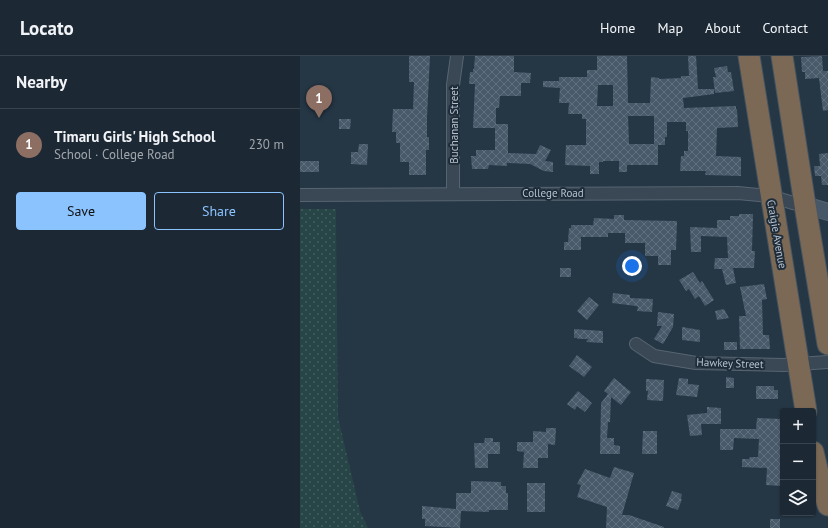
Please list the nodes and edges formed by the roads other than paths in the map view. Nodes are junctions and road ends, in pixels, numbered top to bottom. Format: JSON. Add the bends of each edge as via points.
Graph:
{"nodes":[{"id":1,"x":458,"y":56,"type":"edge"},
{"id":2,"x":749,"y":56,"type":"edge"},
{"id":3,"x":782,"y":56,"type":"edge"},
{"id":4,"x":453,"y":194,"type":"junction"},
{"id":5,"x":300,"y":195,"type":"edge"},
{"id":6,"x":770,"y":196,"type":"junction"},
{"id":7,"x":805,"y":206,"type":"junction"},
{"id":8,"x":828,"y":212,"type":"edge"},
{"id":9,"x":636,"y":344,"type":"dead end"},
{"id":10,"x":828,"y":344,"type":"edge"},
{"id":11,"x":828,"y":362,"type":"edge"},
{"id":12,"x":798,"y":364,"type":"junction"},
{"id":13,"x":805,"y":408,"type":"edge"},
{"id":14,"x":816,"y":465,"type":"edge"},
{"id":15,"x":828,"y":505,"type":"edge"}],
"edges":[{"from":1,"to":4,"type":"street","name":"Buchanan Street","via":[[453,85]]},
{"from":2,"to":6,"type":"highway","name":"Craigie Avenue"},
{"from":3,"to":7,"type":"highway"},
{"from":4,"to":5,"type":"street","name":"College Road"},
{"from":4,"to":6,"type":"street","name":"College Road","via":[[738,193]]},
{"from":6,"to":7,"type":"street","name":"College Road"},
{"from":6,"to":12,"type":"highway","name":"Craigie Avenue"},
{"from":7,"to":8,"type":"street"},
{"from":7,"to":10,"type":"highway"},
{"from":9,"to":12,"type":"street","name":"Hawkey Street","via":[[654,356],[696,363]]},
{"from":11,"to":12,"type":"street","name":"Hawkey Street"},
{"from":12,"to":13,"type":"highway","name":"Craigie Avenue"},
{"from":14,"to":15,"type":"highway"}]}
